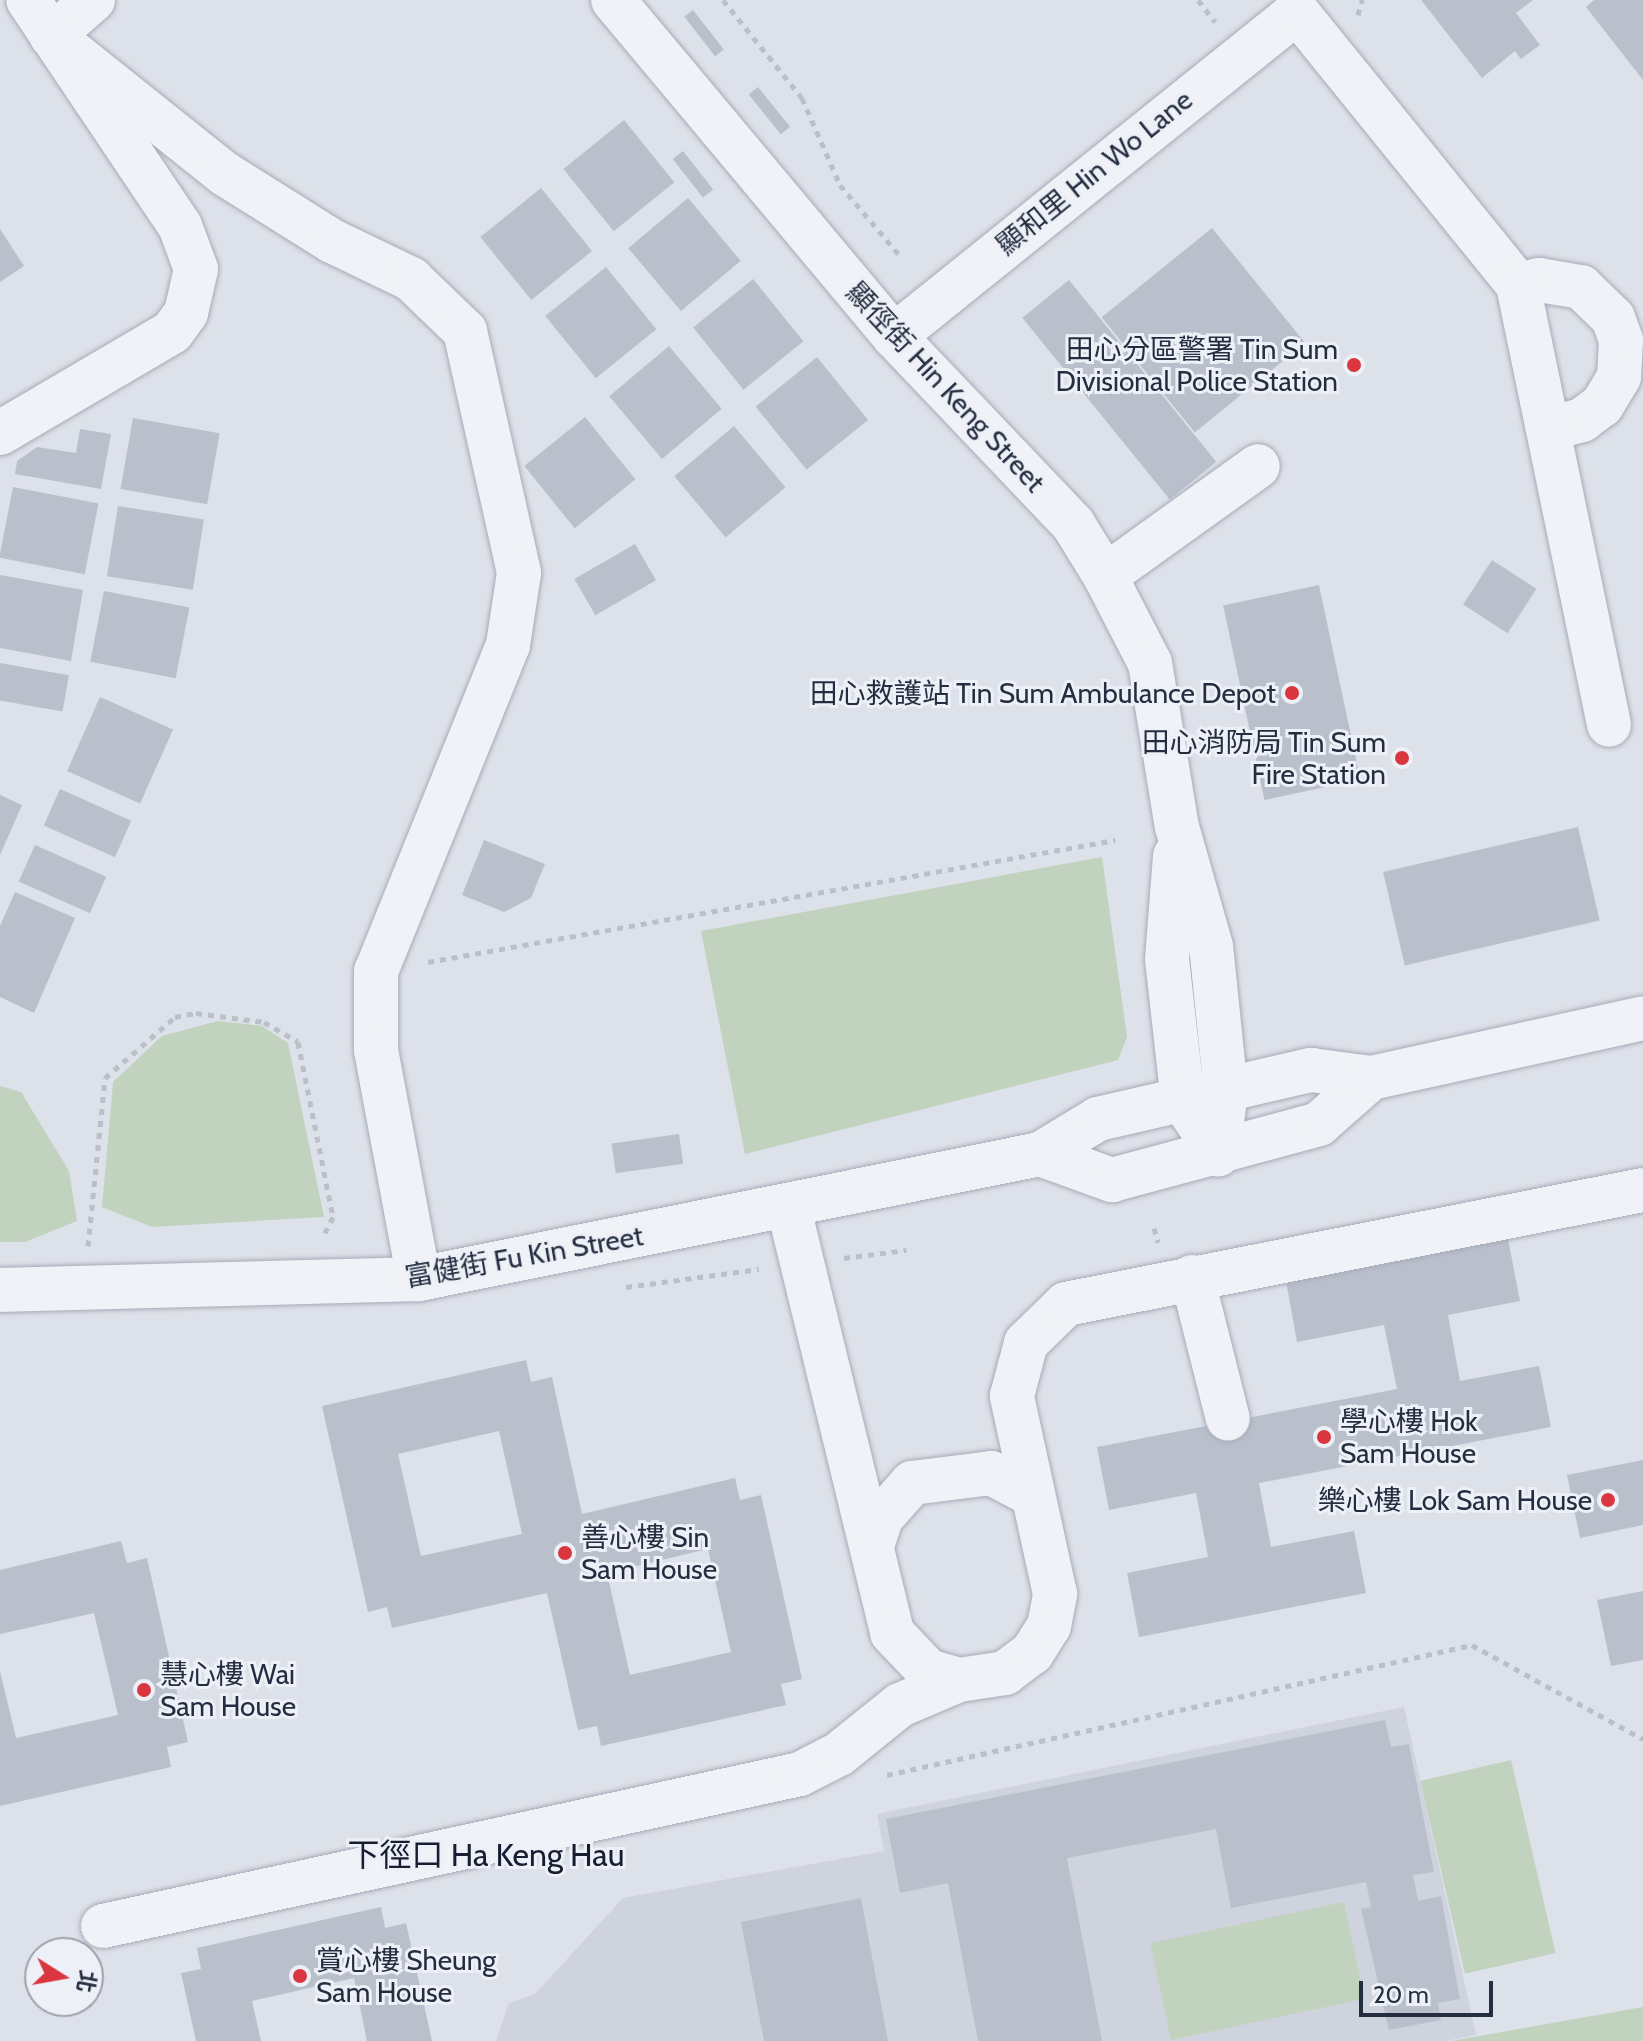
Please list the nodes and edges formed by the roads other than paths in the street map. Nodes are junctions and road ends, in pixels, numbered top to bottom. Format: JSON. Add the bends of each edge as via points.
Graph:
{"nodes":[{"id":1,"x":28,"y":0,"type":"edge"},
{"id":2,"x":93,"y":0,"type":"edge"},
{"id":3,"x":613,"y":0,"type":"edge"},
{"id":4,"x":1305,"y":6,"type":"edge"},
{"id":5,"x":52,"y":36,"type":"junction"},
{"id":6,"x":1518,"y":285,"type":"junction"},
{"id":7,"x":894,"y":336,"type":"junction"},
{"id":8,"x":1549,"y":429,"type":"junction"},
{"id":9,"x":0,"y":433,"type":"edge"},
{"id":10,"x":1258,"y":466,"type":"dead end"},
{"id":11,"x":1105,"y":576,"type":"junction"},
{"id":12,"x":1609,"y":725,"type":"dead end"},
{"id":13,"x":1177,"y":827,"type":"junction"},
{"id":14,"x":1643,"y":1018,"type":"edge"},
{"id":15,"x":1371,"y":1078,"type":"junction"},
{"id":16,"x":1226,"y":1091,"type":"junction"},
{"id":17,"x":1183,"y":1101,"type":"junction"},
{"id":18,"x":1040,"y":1154,"type":"junction"},
{"id":19,"x":1218,"y":1154,"type":"junction"},
{"id":20,"x":1643,"y":1190,"type":"edge"},
{"id":21,"x":788,"y":1205,"type":"junction"},
{"id":22,"x":1192,"y":1277,"type":"junction"},
{"id":23,"x":419,"y":1279,"type":"junction"},
{"id":24,"x":0,"y":1290,"type":"edge"},
{"id":25,"x":1228,"y":1419,"type":"dead end"},
{"id":26,"x":1033,"y":1495,"type":"junction"},
{"id":27,"x":872,"y":1546,"type":"junction"},
{"id":28,"x":959,"y":1680,"type":"junction"},
{"id":29,"x":103,"y":1926,"type":"dead end"}],
"edges":[{"from":1,"to":5,"type":"street"},
{"from":2,"to":5,"type":"street"},
{"from":3,"to":7,"type":"street","name":"顯徑街 Hin Keng Street"},
{"from":4,"to":6,"type":"street","name":"顯和里 Hin Wo Lane"},
{"from":4,"to":7,"type":"street","name":"顯和里 Hin Wo Lane"},
{"from":5,"to":9,"type":"street","via":[[180,226],[193,258],[193,292],[172,332]]},
{"from":5,"to":23,"type":"street","via":[[225,174],[332,241],[411,279],[465,331],[516,538],[517,609],[376,971],[376,1050]]},
{"from":6,"to":8,"type":"street","name":"顯和里 Hin Wo Lane"},
{"from":6,"to":8,"type":"street","via":[[1560,280],[1581,287],[1613,318],[1621,340],[1619,377],[1602,405],[1582,420]]},
{"from":7,"to":11,"type":"street","name":"顯徑街 Hin Keng Street","via":[[1073,524]]},
{"from":8,"to":12,"type":"street","name":"顯和里 Hin Wo Lane"},
{"from":10,"to":11,"type":"street"},
{"from":11,"to":13,"type":"street","name":"顯徑街 Hin Keng Street","via":[[1150,663]]},
{"from":13,"to":16,"type":"street","name":"顯徑街 Hin Keng Street","via":[[1211,946]]},
{"from":13,"to":17,"type":"street","name":"顯徑街 Hin Keng Street","via":[[1167,959]]},
{"from":14,"to":15,"type":"street","name":"富健街 Fu Kin Street"},
{"from":15,"to":16,"type":"street","name":"富健街 Fu Kin Street","via":[[1311,1070]]},
{"from":15,"to":19,"type":"street","name":"富健街 Fu Kin Street","via":[[1319,1124]]},
{"from":16,"to":17,"type":"street","name":"富健街 Fu Kin Street"},
{"from":16,"to":19,"type":"street","name":"顯徑街 Hin Keng Street"},
{"from":17,"to":18,"type":"street","name":"富健街 Fu Kin Street","via":[[1098,1119]]},
{"from":17,"to":19,"type":"street","name":"顯徑街 Hin Keng Street"},
{"from":18,"to":19,"type":"street","name":"富健街 Fu Kin Street","via":[[1112,1180]]},
{"from":18,"to":21,"type":"street","name":"富健街 Fu Kin Street"},
{"from":20,"to":22,"type":"street"},
{"from":21,"to":23,"type":"street","name":"富健街 Fu Kin Street"},
{"from":21,"to":27,"type":"street"},
{"from":22,"to":25,"type":"street"},
{"from":22,"to":26,"type":"street","via":[[1066,1304],[1026,1343],[1012,1396]]},
{"from":23,"to":24,"type":"street","name":"富健街 Fu Kin Street"},
{"from":26,"to":27,"type":"street","via":[[991,1473],[912,1483],[881,1518]]},
{"from":26,"to":28,"type":"street","via":[[1055,1594],[1049,1626],[1032,1653],[1005,1673]]},
{"from":27,"to":28,"type":"street","via":[[892,1633],[928,1671]]},
{"from":28,"to":29,"type":"street","via":[[900,1705],[839,1754],[800,1774]]}]}
